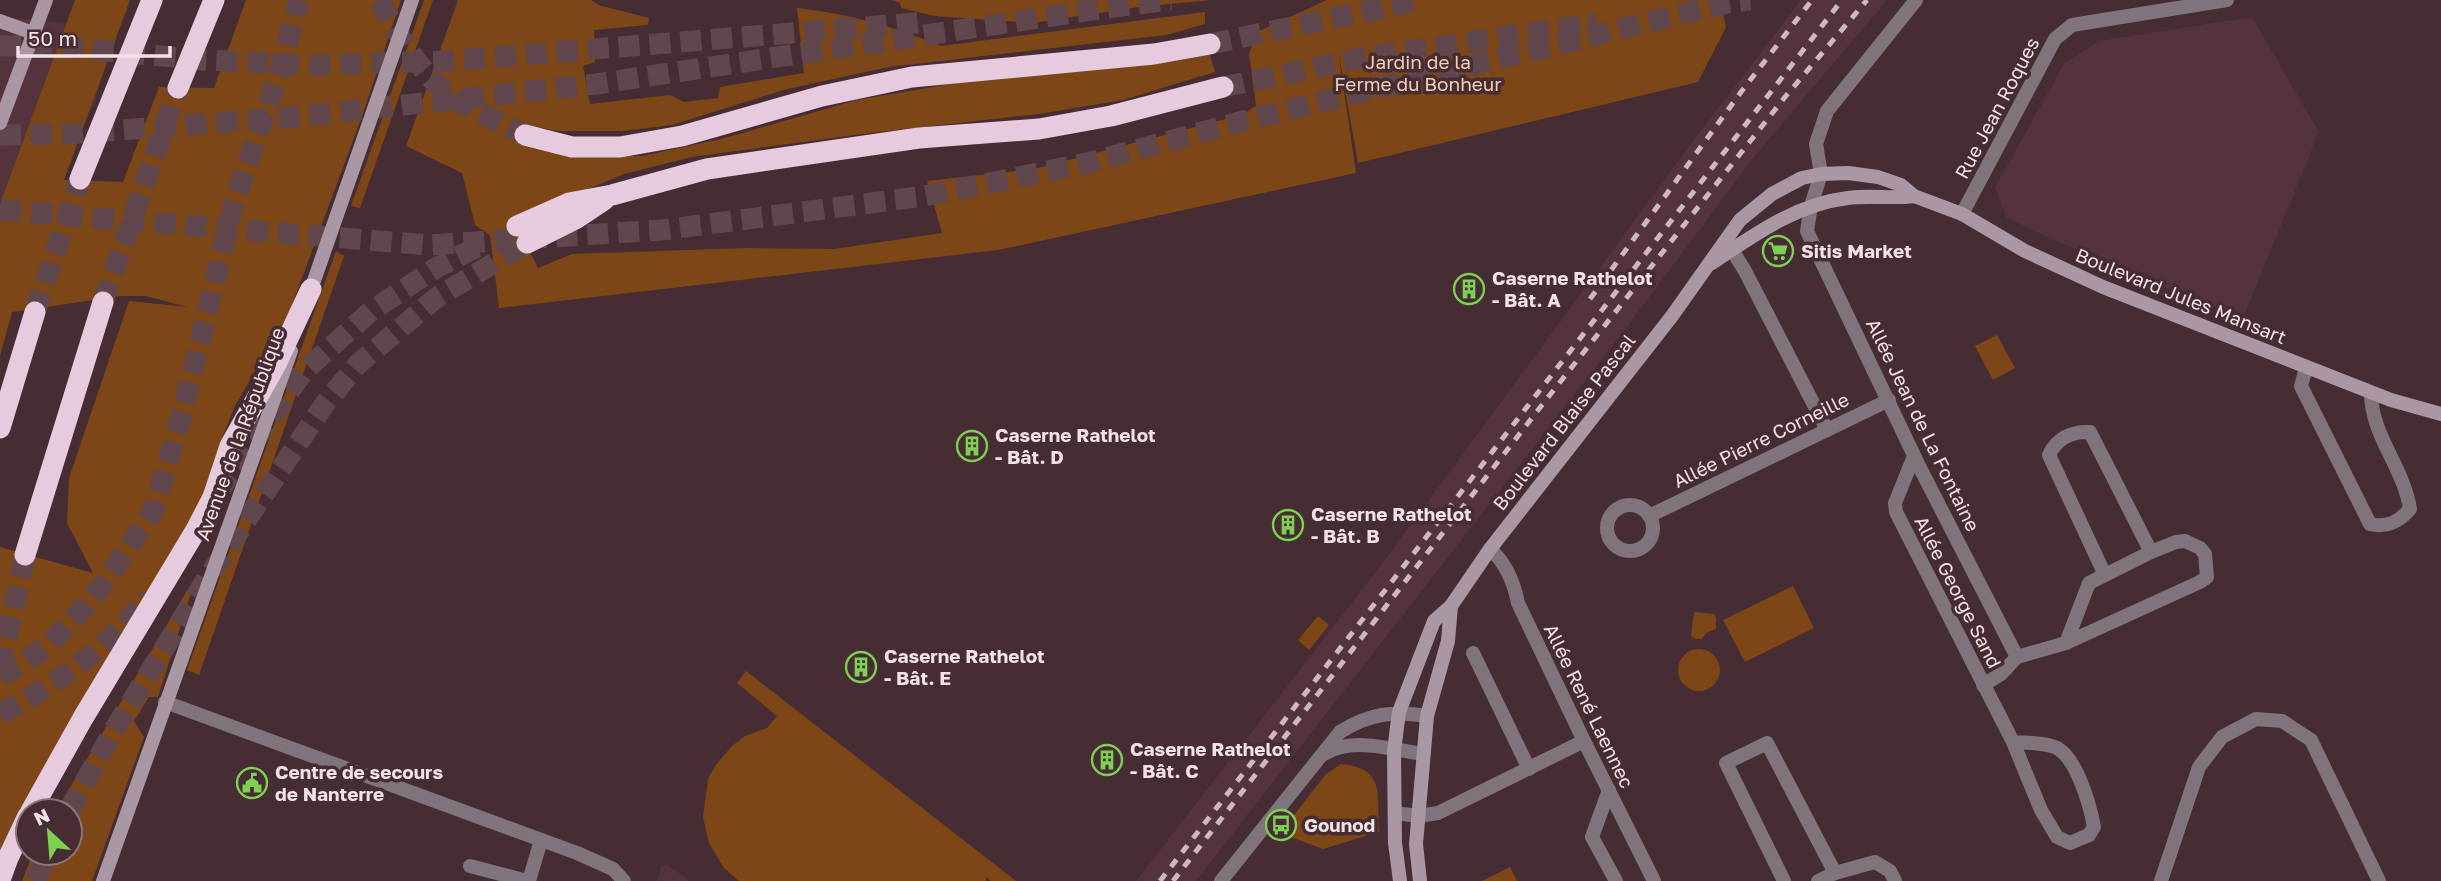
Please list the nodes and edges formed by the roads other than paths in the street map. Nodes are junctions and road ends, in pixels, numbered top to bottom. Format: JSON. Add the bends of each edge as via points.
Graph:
{"nodes":[{"id":1,"x":46,"y":0,"type":"edge"},
{"id":2,"x":152,"y":0,"type":"edge"},
{"id":3,"x":214,"y":0,"type":"edge"},
{"id":4,"x":412,"y":0,"type":"edge"},
{"id":5,"x":1916,"y":0,"type":"edge"},
{"id":6,"x":2227,"y":0,"type":"edge"},
{"id":7,"x":0,"y":21,"type":"edge"},
{"id":8,"x":33,"y":33,"type":"junction"},
{"id":9,"x":1210,"y":44,"type":"tunnel mouth"},
{"id":10,"x":1223,"y":87,"type":"tunnel mouth"},
{"id":11,"x":178,"y":88,"type":"tunnel mouth"},
{"id":12,"x":0,"y":123,"type":"edge"},
{"id":13,"x":525,"y":135,"type":"tunnel mouth"},
{"id":14,"x":1821,"y":174,"type":"junction"},
{"id":15,"x":80,"y":179,"type":"tunnel mouth"},
{"id":16,"x":1913,"y":196,"type":"junction"},
{"id":17,"x":1811,"y":206,"type":"junction"},
{"id":18,"x":1962,"y":214,"type":"junction"},
{"id":19,"x":522,"y":234,"type":"tunnel mouth"},
{"id":20,"x":1732,"y":250,"type":"junction"},
{"id":21,"x":1714,"y":257,"type":"junction"},
{"id":22,"x":311,"y":289,"type":"junction"},
{"id":23,"x":103,"y":302,"type":"tunnel mouth"},
{"id":24,"x":35,"y":312,"type":"tunnel mouth"},
{"id":25,"x":2306,"y":368,"type":"junction"},
{"id":26,"x":2371,"y":393,"type":"junction"},
{"id":27,"x":1889,"y":400,"type":"junction"},
{"id":28,"x":2441,"y":414,"type":"edge"},
{"id":29,"x":0,"y":428,"type":"edge"},
{"id":30,"x":1827,"y":430,"type":"junction"},
{"id":31,"x":1914,"y":456,"type":"junction"},
{"id":32,"x":1649,"y":516,"type":"dead end"},
{"id":33,"x":1490,"y":549,"type":"junction"},
{"id":34,"x":2151,"y":552,"type":"junction"},
{"id":35,"x":25,"y":555,"type":"tunnel mouth"},
{"id":36,"x":2105,"y":575,"type":"junction"},
{"id":37,"x":1451,"y":606,"type":"junction"},
{"id":38,"x":2066,"y":643,"type":"junction"},
{"id":39,"x":1473,"y":653,"type":"dead end"},
{"id":40,"x":2017,"y":657,"type":"junction"},
{"id":41,"x":1983,"y":685,"type":"junction"},
{"id":42,"x":165,"y":702,"type":"junction"},
{"id":43,"x":1399,"y":712,"type":"junction"},
{"id":44,"x":1427,"y":716,"type":"junction"},
{"id":45,"x":1584,"y":741,"type":"junction"},
{"id":46,"x":2013,"y":741,"type":"junction"},
{"id":47,"x":1394,"y":751,"type":"junction"},
{"id":48,"x":1423,"y":754,"type":"junction"},
{"id":49,"x":1320,"y":757,"type":"junction"},
{"id":50,"x":1529,"y":769,"type":"junction"},
{"id":51,"x":1609,"y":790,"type":"junction"},
{"id":52,"x":39,"y":797,"type":"edge"},
{"id":53,"x":1395,"y":814,"type":"junction"},
{"id":54,"x":1418,"y":816,"type":"junction"},
{"id":55,"x":541,"y":840,"type":"junction"},
{"id":56,"x":14,"y":846,"type":"edge"},
{"id":57,"x":470,"y":866,"type":"dead end"},
{"id":58,"x":1835,"y":873,"type":"junction"},
{"id":59,"x":0,"y":880,"type":"edge"},
{"id":60,"x":103,"y":881,"type":"edge"},
{"id":61,"x":528,"y":881,"type":"edge"},
{"id":62,"x":624,"y":881,"type":"edge"},
{"id":63,"x":1221,"y":881,"type":"edge"},
{"id":64,"x":1401,"y":881,"type":"edge"},
{"id":65,"x":1420,"y":881,"type":"edge"},
{"id":66,"x":1616,"y":881,"type":"edge"},
{"id":67,"x":1654,"y":881,"type":"edge"},
{"id":68,"x":1784,"y":881,"type":"edge"},
{"id":69,"x":1818,"y":881,"type":"edge"},
{"id":70,"x":1895,"y":881,"type":"edge"},
{"id":71,"x":2161,"y":881,"type":"edge"},
{"id":72,"x":2379,"y":881,"type":"edge"}],
"edges":[{"from":1,"to":8,"type":"street"},
{"from":2,"to":15,"type":"highway"},
{"from":3,"to":11,"type":"highway"},
{"from":4,"to":22,"type":"street","name":"Avenue de la République"},
{"from":5,"to":14,"type":"street","via":[[1827,111],[1816,144]]},
{"from":6,"to":18,"type":"street","name":"Rue Jean Roques","via":[[2072,25],[2055,39]]},
{"from":7,"to":8,"type":"street"},
{"from":8,"to":12,"type":"street"},
{"from":9,"to":13,"type":"highway","via":[[1154,54],[912,77],[822,96],[682,136],[620,147],[572,147]]},
{"from":10,"to":19,"type":"highway","via":[[1039,129],[919,138],[706,169],[612,195],[577,218]]},
{"from":14,"to":16,"type":"street","name":"Boulevard Jules Mansart","via":[[1878,177],[1901,185]]},
{"from":14,"to":17,"type":"street","name":"Allée Jean de La Fontaine"},
{"from":14,"to":21,"type":"street","name":"Boulevard Blaise Pascal","via":[[1772,194],[1740,220]]},
{"from":16,"to":17,"type":"street","name":"Boulevard Jules Mansart","via":[[1849,198]]},
{"from":16,"to":18,"type":"street","name":"Boulevard Jules Mansart"},
{"from":17,"to":20,"type":"street","name":"Boulevard Blaise Pascal","via":[[1775,222]]},
{"from":17,"to":27,"type":"street","name":"Allée Jean de La Fontaine","via":[[1807,231]]},
{"from":18,"to":25,"type":"street","name":"Boulevard Jules Mansart","via":[[2025,251],[2103,287]]},
{"from":20,"to":21,"type":"street","name":"Boulevard Blaise Pascal"},
{"from":20,"to":30,"type":"street"},
{"from":21,"to":33,"type":"street","name":"Boulevard Blaise Pascal"},
{"from":22,"to":42,"type":"street","name":"Avenue de la République"},
{"from":22,"to":52,"type":"highway","via":[[230,446],[196,530]]},
{"from":23,"to":35,"type":"highway"},
{"from":24,"to":29,"type":"highway"},
{"from":25,"to":26,"type":"street","name":"Boulevard Jules Mansart"},
{"from":25,"to":26,"type":"street","via":[[2301,386],[2370,524],[2382,527],[2401,519],[2410,509],[2408,493],[2379,433]]},
{"from":26,"to":28,"type":"street","name":"Boulevard Jules Mansart"},
{"from":27,"to":30,"type":"street","name":"Allée Pierre Corneille"},
{"from":27,"to":31,"type":"street","name":"Allée Jean de La Fontaine"},
{"from":30,"to":32,"type":"street","name":"Allée Pierre Corneille"},
{"from":31,"to":40,"type":"street","name":"Allée Jean de La Fontaine"},
{"from":31,"to":41,"type":"street","name":"Allée George Sand","via":[[1895,503],[1896,512]]},
{"from":33,"to":37,"type":"street","name":"Boulevard Blaise Pascal"},
{"from":33,"to":45,"type":"street","name":"Allée René Laennec","via":[[1507,572]]},
{"from":34,"to":36,"type":"street"},
{"from":34,"to":36,"type":"street","via":[[2090,432],[2078,431],[2054,444],[2049,455]]},
{"from":34,"to":38,"type":"street","via":[[2176,542],[2192,543],[2204,554],[2207,577]]},
{"from":36,"to":38,"type":"street","via":[[2085,590]]},
{"from":37,"to":43,"type":"street","name":"Boulevard Blaise Pascal","via":[[1434,621]]},
{"from":37,"to":44,"type":"street","name":"Boulevard Blaise Pascal","via":[[1448,641]]},
{"from":38,"to":40,"type":"street"},
{"from":39,"to":50,"type":"street"},
{"from":40,"to":41,"type":"street"},
{"from":41,"to":46,"type":"street","name":"Allée George Sand"},
{"from":42,"to":55,"type":"street"},
{"from":42,"to":60,"type":"street","name":"Avenue de la République"},
{"from":43,"to":44,"type":"street"},
{"from":43,"to":47,"type":"street","name":"Boulevard Blaise Pascal"},
{"from":43,"to":49,"type":"street","via":[[1356,722],[1340,732]]},
{"from":44,"to":48,"type":"street","name":"Boulevard Blaise Pascal"},
{"from":45,"to":50,"type":"street"},
{"from":45,"to":51,"type":"street","name":"Allée René Laennec"},
{"from":46,"to":46,"type":"street","name":"Allée George Sand","via":[[2057,837],[2070,843],[2089,835],[2094,827],[2091,810],[2071,761],[2048,745]]},
{"from":47,"to":48,"type":"street"},
{"from":47,"to":49,"type":"street","via":[[1360,744],[1334,748]]},
{"from":47,"to":53,"type":"street","name":"Boulevard Blaise Pascal"},
{"from":48,"to":54,"type":"street","name":"Boulevard Blaise Pascal"},
{"from":49,"to":63,"type":"street"},
{"from":50,"to":54,"type":"street","via":[[1438,813]]},
{"from":51,"to":66,"type":"street","via":[[1592,837]]},
{"from":51,"to":67,"type":"street","name":"Allée René Laennec"},
{"from":53,"to":54,"type":"street"},
{"from":53,"to":64,"type":"street","name":"Boulevard Blaise Pascal"},
{"from":54,"to":65,"type":"street","name":"Boulevard Blaise Pascal"},
{"from":55,"to":61,"type":"street"},
{"from":55,"to":62,"type":"street","via":[[613,869]]},
{"from":56,"to":59,"type":"highway"},
{"from":57,"to":61,"type":"street"},
{"from":58,"to":68,"type":"street","via":[[1767,743],[1726,763]]},
{"from":58,"to":69,"type":"street"},
{"from":58,"to":70,"type":"street","via":[[1875,862],[1891,871]]},
{"from":71,"to":72,"type":"street","via":[[2199,766],[2222,737],[2256,719],[2282,720],[2311,740]]}]}
